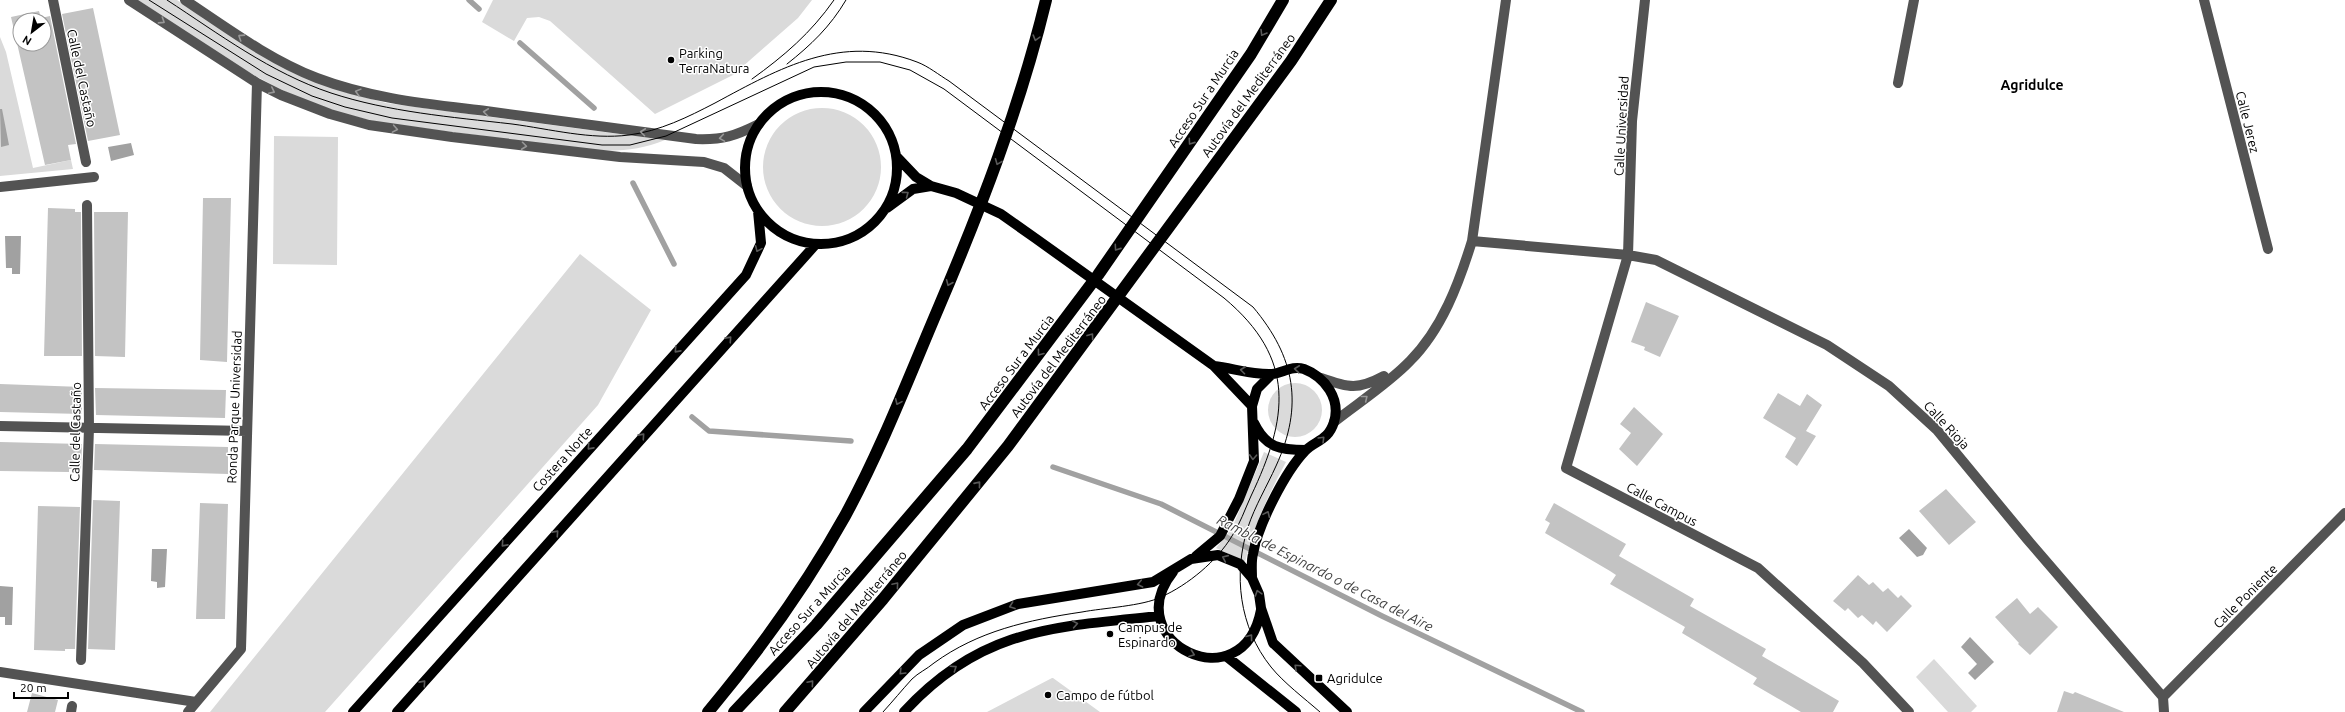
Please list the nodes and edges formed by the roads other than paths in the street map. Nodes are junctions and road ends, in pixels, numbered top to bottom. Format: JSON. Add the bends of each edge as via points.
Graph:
{"nodes":[{"id":1,"x":52,"y":0,"type":"edge"},
{"id":2,"x":129,"y":0,"type":"edge"},
{"id":3,"x":184,"y":0,"type":"edge"},
{"id":4,"x":1046,"y":0,"type":"edge"},
{"id":5,"x":1283,"y":0,"type":"edge"},
{"id":6,"x":1331,"y":0,"type":"edge"},
{"id":7,"x":1506,"y":0,"type":"edge"},
{"id":8,"x":1645,"y":0,"type":"edge"},
{"id":9,"x":1914,"y":0,"type":"edge"},
{"id":10,"x":2204,"y":0,"type":"edge"},
{"id":11,"x":257,"y":83,"type":"junction"},
{"id":12,"x":1898,"y":83,"type":"dead end"},
{"id":13,"x":759,"y":124,"type":"junction"},
{"id":14,"x":896,"y":156,"type":"junction"},
{"id":15,"x":86,"y":162,"type":"dead end"},
{"id":16,"x":94,"y":177,"type":"dead end"},
{"id":17,"x":747,"y":186,"type":"junction"},
{"id":18,"x":931,"y":186,"type":"junction"},
{"id":19,"x":0,"y":187,"type":"edge"},
{"id":20,"x":88,"y":205,"type":"dead end"},
{"id":21,"x":884,"y":210,"type":"junction"},
{"id":22,"x":758,"y":211,"type":"junction"},
{"id":23,"x":1472,"y":241,"type":"junction"},
{"id":24,"x":816,"y":244,"type":"junction"},
{"id":25,"x":2268,"y":250,"type":"dead end"},
{"id":26,"x":1628,"y":255,"type":"junction"},
{"id":27,"x":1410,"y":361,"type":"junction"},
{"id":28,"x":1214,"y":366,"type":"junction"},
{"id":29,"x":1272,"y":374,"type":"junction"},
{"id":30,"x":1322,"y":378,"type":"junction"},
{"id":31,"x":1252,"y":406,"type":"junction"},
{"id":32,"x":1252,"y":418,"type":"junction"},
{"id":33,"x":1334,"y":422,"type":"junction"},
{"id":34,"x":0,"y":426,"type":"edge"},
{"id":35,"x":89,"y":428,"type":"junction"},
{"id":36,"x":246,"y":431,"type":"junction"},
{"id":37,"x":1306,"y":450,"type":"junction"},
{"id":38,"x":2345,"y":513,"type":"edge"},
{"id":39,"x":1190,"y":559,"type":"junction"},
{"id":40,"x":1175,"y":569,"type":"junction"},
{"id":41,"x":1252,"y":578,"type":"junction"},
{"id":42,"x":1261,"y":608,"type":"junction"},
{"id":43,"x":1159,"y":616,"type":"junction"},
{"id":44,"x":1226,"y":656,"type":"junction"},
{"id":45,"x":81,"y":660,"type":"dead end"},
{"id":46,"x":0,"y":672,"type":"edge"},
{"id":47,"x":2163,"y":697,"type":"junction"},
{"id":48,"x":196,"y":702,"type":"junction"},
{"id":49,"x":188,"y":712,"type":"edge"},
{"id":50,"x":354,"y":712,"type":"edge"},
{"id":51,"x":397,"y":712,"type":"edge"},
{"id":52,"x":708,"y":712,"type":"edge"},
{"id":53,"x":734,"y":712,"type":"edge"},
{"id":54,"x":785,"y":712,"type":"edge"},
{"id":55,"x":864,"y":712,"type":"edge"},
{"id":56,"x":904,"y":712,"type":"edge"},
{"id":57,"x":1296,"y":712,"type":"edge"},
{"id":58,"x":1347,"y":712,"type":"edge"},
{"id":59,"x":1909,"y":712,"type":"edge"},
{"id":60,"x":2164,"y":712,"type":"edge"}],
"edges":[{"from":1,"to":15,"type":"street","name":"Calle del Castaño"},
{"from":2,"to":11,"type":"street","one_way":true},
{"from":13,"to":3,"type":"street","one_way":true,"via":[[733,136],[696,139],[366,94],[323,80],[297,68],[248,41]]},
{"from":4,"to":52,"type":"highway","one_way":true,"via":[[1000,156],[929,330],[860,486],[804,584],[767,637]]},
{"from":5,"to":53,"type":"highway","name":"Acceso Sur a Murcia","one_way":true,"via":[[1237,74],[1112,256],[967,449],[816,625]]},
{"from":54,"to":6,"type":"highway","name":"Autovía del Mediterráneo","one_way":true,"via":[[884,599],[1008,446],[1286,67]]},
{"from":7,"to":23,"type":"street"},
{"from":8,"to":26,"type":"street","name":"Calle Universidad","via":[[1632,121]]},
{"from":9,"to":12,"type":"street"},
{"from":10,"to":25,"type":"street","name":"Calle Jerez"},
{"from":11,"to":17,"type":"street","one_way":true,"via":[[309,107],[369,125],[620,157],[704,162],[724,168]]},
{"from":11,"to":36,"type":"street","name":"Ronda Parque Universidad"},
{"from":13,"to":14,"type":"main road","name":"Costera Norte","via":[[769,112],[796,96],[811,92],[842,95],[856,100],[879,120],[888,132]]},
{"from":13,"to":17,"type":"main road","name":"Costera Norte","via":[[749,143],[745,164]]},
{"from":14,"to":18,"type":"main road","via":[[916,177]]},
{"from":14,"to":21,"type":"main road","name":"Costera Norte","via":[[897,175],[893,194]]},
{"from":16,"to":19,"type":"street"},
{"from":17,"to":22,"type":"main road","name":"Costera Norte"},
{"from":21,"to":18,"type":"main road","one_way":true,"via":[[913,189]]},
{"from":18,"to":28,"type":"main road","via":[[956,193],[1001,214]]},
{"from":20,"to":35,"type":"street","name":"Calle del Castaño"},
{"from":21,"to":24,"type":"main road","name":"Costera Norte","via":[[871,225],[854,236],[835,243]]},
{"from":22,"to":24,"type":"main road","name":"Costera Norte","via":[[774,228],[794,239]]},
{"from":22,"to":50,"type":"main road","name":"Costera Norte","one_way":true,"via":[[761,242],[746,275]]},
{"from":23,"to":26,"type":"street","name":"Calle Rioja"},
{"from":23,"to":27,"type":"street","via":[[1463,270],[1442,318]]},
{"from":51,"to":24,"type":"main road","one_way":true},
{"from":26,"to":47,"type":"street","name":"Calle Rioja","via":[[1656,260],[1687,274],[1827,345],[1889,386],[1937,430]]},
{"from":26,"to":59,"type":"street","name":"Calle Campus","via":[[1566,468],[1758,568],[1863,663]]},
{"from":27,"to":30,"type":"street","via":[[1366,386],[1342,386]]},
{"from":33,"to":27,"type":"street","one_way":true},
{"from":29,"to":28,"type":"main road","one_way":true},
{"from":28,"to":31,"type":"main road"},
{"from":30,"to":29,"type":"main road","one_way":true,"via":[[1303,369],[1289,368]]},
{"from":29,"to":31,"type":"main road","via":[[1257,389]]},
{"from":30,"to":33,"type":"main road","via":[[1336,406]]},
{"from":31,"to":32,"type":"main road"},
{"from":32,"to":37,"type":"main road","via":[[1261,436],[1281,450]]},
{"from":32,"to":39,"type":"main road","one_way":true,"via":[[1254,461],[1239,499],[1220,536]]},
{"from":37,"to":33,"type":"main road","one_way":true,"via":[[1324,440]]},
{"from":34,"to":35,"type":"street"},
{"from":35,"to":36,"type":"street"},
{"from":35,"to":45,"type":"street","name":"Calle del Castaño"},
{"from":36,"to":48,"type":"street","name":"Ronda Parque Universidad","via":[[240,649]]},
{"from":41,"to":37,"type":"main road","one_way":true,"via":[[1252,554],[1267,514],[1285,479]]},
{"from":38,"to":47,"type":"street","name":"Calle Poniente"},
{"from":39,"to":40,"type":"main road"},
{"from":41,"to":39,"type":"main road","one_way":true,"via":[[1240,564],[1218,555]]},
{"from":40,"to":43,"type":"main road","via":[[1164,583]]},
{"from":40,"to":55,"type":"main road","one_way":true,"via":[[1153,582],[1018,604],[963,625],[919,655]]},
{"from":42,"to":41,"type":"main road","one_way":true,"via":[[1260,594]]},
{"from":44,"to":42,"type":"main road","one_way":true,"via":[[1242,647],[1252,635],[1258,626]]},
{"from":58,"to":42,"type":"main road","one_way":true,"via":[[1273,643]]},
{"from":43,"to":44,"type":"main road","one_way":true,"via":[[1165,632],[1177,646],[1191,655],[1208,658]]},
{"from":56,"to":43,"type":"main road","one_way":true,"via":[[953,667],[1001,642],[1081,623]]},
{"from":44,"to":57,"type":"main road"},
{"from":46,"to":48,"type":"street"},
{"from":47,"to":60,"type":"street"},
{"from":48,"to":49,"type":"street","name":"Ronda Parque Universidad"}]}
